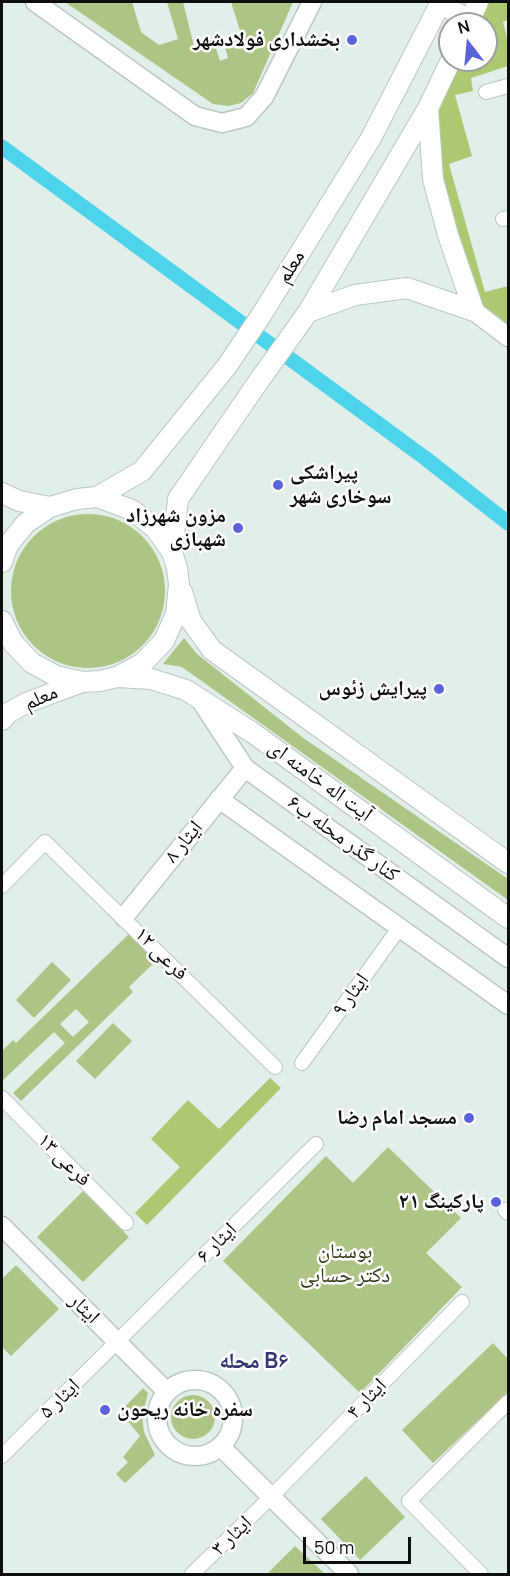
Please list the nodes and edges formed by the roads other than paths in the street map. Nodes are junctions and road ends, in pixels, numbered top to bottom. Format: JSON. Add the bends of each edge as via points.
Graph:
{"nodes":[{"id":1,"x":35,"y":2,"type":"edge"},
{"id":2,"x":312,"y":2,"type":"edge"},
{"id":3,"x":441,"y":2,"type":"edge"},
{"id":4,"x":454,"y":12,"type":"edge"},
{"id":5,"x":445,"y":72,"type":"edge"},
{"id":6,"x":508,"y":86,"type":"edge"},
{"id":7,"x":486,"y":92,"type":"dead end"},
{"id":8,"x":428,"y":108,"type":"junction"},
{"id":9,"x":474,"y":310,"type":"junction"},
{"id":10,"x":308,"y":312,"type":"junction"},
{"id":11,"x":508,"y":337,"type":"edge"},
{"id":12,"x":2,"y":493,"type":"edge"},
{"id":13,"x":98,"y":497,"type":"junction"},
{"id":14,"x":50,"y":507,"type":"junction"},
{"id":15,"x":172,"y":552,"type":"junction"},
{"id":16,"x":2,"y":562,"type":"edge"},
{"id":17,"x":179,"y":584,"type":"junction"},
{"id":18,"x":2,"y":621,"type":"edge"},
{"id":19,"x":117,"y":677,"type":"junction"},
{"id":20,"x":83,"y":682,"type":"junction"},
{"id":21,"x":200,"y":700,"type":"junction"},
{"id":22,"x":2,"y":720,"type":"edge"},
{"id":23,"x":245,"y":768,"type":"junction"},
{"id":24,"x":219,"y":799,"type":"junction"},
{"id":25,"x":508,"y":863,"type":"edge"},
{"id":26,"x":2,"y":886,"type":"edge"},
{"id":27,"x":124,"y":917,"type":"junction"},
{"id":28,"x":508,"y":918,"type":"edge"},
{"id":29,"x":400,"y":927,"type":"junction"},
{"id":30,"x":508,"y":958,"type":"edge"},
{"id":31,"x":508,"y":1005,"type":"edge"},
{"id":32,"x":302,"y":1063,"type":"dead end"},
{"id":33,"x":275,"y":1067,"type":"dead end"},
{"id":34,"x":2,"y":1098,"type":"edge"},
{"id":35,"x":316,"y":1144,"type":"dead end"},
{"id":36,"x":126,"y":1223,"type":"dead end"},
{"id":37,"x":2,"y":1226,"type":"edge"},
{"id":38,"x":462,"y":1302,"type":"dead end"},
{"id":39,"x":118,"y":1342,"type":"junction"},
{"id":40,"x":167,"y":1392,"type":"junction"},
{"id":41,"x":508,"y":1402,"type":"edge"},
{"id":42,"x":220,"y":1446,"type":"junction"},
{"id":43,"x":2,"y":1456,"type":"edge"},
{"id":44,"x":271,"y":1497,"type":"junction"},
{"id":45,"x":192,"y":1575,"type":"edge"},
{"id":46,"x":349,"y":1575,"type":"edge"},
{"id":47,"x":481,"y":1575,"type":"edge"}],
"edges":[{"from":1,"to":2,"type":"street","via":[[195,116],[222,123],[246,117],[264,97]]},
{"from":3,"to":4,"type":"main road"},
{"from":3,"to":13,"type":"main road","name":"معلم","via":[[370,138],[227,366],[142,471]]},
{"from":5,"to":8,"type":"main road","name":"معلم"},
{"from":6,"to":7,"type":"street"},
{"from":8,"to":9,"type":"main road","via":[[434,179]]},
{"from":8,"to":10,"type":"main road","name":"معلم"},
{"from":9,"to":10,"type":"main road","via":[[407,288],[355,295]]},
{"from":9,"to":11,"type":"street"},
{"from":10,"to":15,"type":"main road","name":"معلم","via":[[178,499]]},
{"from":12,"to":14,"type":"main road"},
{"from":13,"to":14,"type":"main road"},
{"from":13,"to":15,"type":"main road","via":[[132,510],[155,528]]},
{"from":14,"to":16,"type":"main road","via":[[26,523],[8,545]]},
{"from":15,"to":17,"type":"main road"},
{"from":17,"to":19,"type":"main road","via":[[176,614],[164,641],[143,663]]},
{"from":17,"to":25,"type":"main road","name":"آیت اله خامنه ای","via":[[191,621],[212,650]]},
{"from":18,"to":20,"type":"main road","via":[[13,643],[32,663],[56,676]]},
{"from":19,"to":20,"type":"main road"},
{"from":19,"to":21,"type":"main road","name":"آیت اله خامنه ای","via":[[151,679],[186,690]]},
{"from":20,"to":22,"type":"main road","name":"معلم","via":[[26,703]]},
{"from":21,"to":23,"type":"street","name":"کنار گذر محله ب۶"},
{"from":21,"to":28,"type":"main road","name":"آیت اله خامنه ای","via":[[253,733]]},
{"from":23,"to":24,"type":"street","name":"ایثار ۸"},
{"from":23,"to":30,"type":"street","name":"کنار گذر محله ب۶"},
{"from":24,"to":27,"type":"street","name":"ایثار ۸"},
{"from":24,"to":29,"type":"street"},
{"from":26,"to":27,"type":"street","name":"فرعی ۱۲","via":[[45,842]]},
{"from":27,"to":33,"type":"street","name":"فرعی ۱۲"},
{"from":29,"to":31,"type":"street"},
{"from":29,"to":32,"type":"street","name":"ایثار ۹"},
{"from":34,"to":36,"type":"street","name":"فرعی ۱۳"},
{"from":35,"to":39,"type":"street","name":"ایثار ۶"},
{"from":37,"to":39,"type":"street","name":"ایثار"},
{"from":38,"to":44,"type":"street","name":"ایثار ۴"},
{"from":39,"to":40,"type":"street","name":"ایثار"},
{"from":39,"to":43,"type":"street","name":"ایثار ۵"},
{"from":40,"to":42,"type":"street","via":[[156,1422],[164,1442],[178,1452],[197,1456]]},
{"from":40,"to":42,"type":"street","via":[[177,1384],[201,1381],[222,1392],[233,1414],[230,1431]]},
{"from":41,"to":47,"type":"street","via":[[409,1501]]},
{"from":42,"to":44,"type":"street"},
{"from":44,"to":45,"type":"street","name":"ایثار ۳"},
{"from":44,"to":46,"type":"street"}]}
